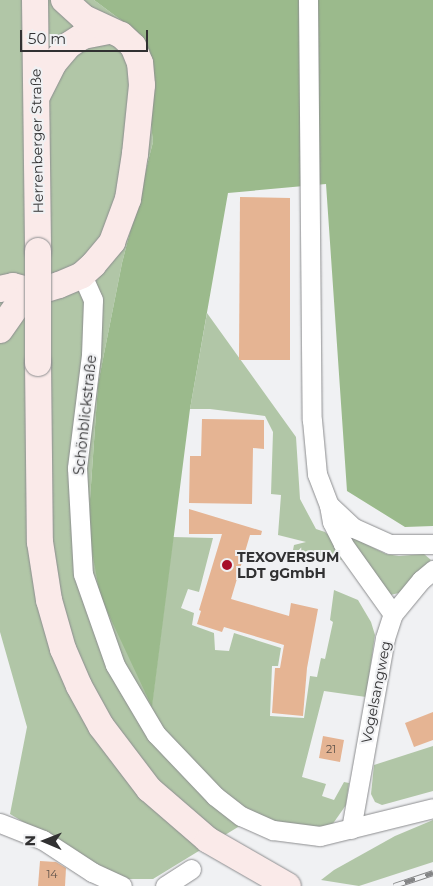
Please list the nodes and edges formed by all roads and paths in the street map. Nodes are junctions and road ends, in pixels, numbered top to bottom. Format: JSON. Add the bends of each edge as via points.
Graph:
{"nodes":[{"id":1,"x":35,"y":0,"type":"edge"},
{"id":2,"x":64,"y":0,"type":"edge"},
{"id":3,"x":308,"y":0,"type":"edge"},
{"id":4,"x":109,"y":31,"type":"junction"},
{"id":5,"x":36,"y":98,"type":"junction"},
{"id":6,"x":82,"y":275,"type":"junction"},
{"id":7,"x":14,"y":297,"type":"edge"},
{"id":8,"x":0,"y":330,"type":"edge"},
{"id":9,"x":329,"y":505,"type":"junction"},
{"id":10,"x":433,"y":544,"type":"edge"},
{"id":11,"x":433,"y":570,"type":"edge"},
{"id":12,"x":393,"y":614,"type":"junction"},
{"id":13,"x":433,"y":808,"type":"edge"},
{"id":14,"x":0,"y":823,"type":"edge"},
{"id":15,"x":350,"y":828,"type":"junction"},
{"id":16,"x":191,"y":869,"type":"dead end"},
{"id":17,"x":122,"y":886,"type":"edge"},
{"id":18,"x":165,"y":886,"type":"edge"},
{"id":19,"x":288,"y":886,"type":"edge"}],
"edges":[{"from":1,"to":5,"type":"main road","name":"Herrenberger Straße"},
{"from":2,"to":4,"type":"main road","via":[[84,18]]},
{"from":3,"to":9,"type":"street","via":[[312,420],[317,474]]},
{"from":4,"to":5,"type":"main road","via":[[83,36],[69,45],[53,64]]},
{"from":4,"to":6,"type":"main road","via":[[120,35],[132,46],[140,63],[142,85],[135,154],[128,199],[112,242]]},
{"from":5,"to":19,"type":"main road","name":"Herrenberger Straße","bridge":true,"via":[[40,542],[49,600],[63,649],[101,726],[149,789],[208,840]]},
{"from":6,"to":7,"type":"main road"},
{"from":6,"to":15,"type":"street","name":"Schönblickstraße","via":[[93,300],[92,355],[77,468],[83,574],[115,665],[156,734],[215,796],[241,816],[273,830],[296,835],[320,836]]},
{"from":7,"to":8,"type":"main road"},
{"from":9,"to":10,"type":"street","via":[[354,528],[390,544]]},
{"from":9,"to":12,"type":"street","via":[[332,522],[343,544]]},
{"from":11,"to":12,"type":"street","name":"Vogelsangweg"},
{"from":12,"to":15,"type":"street","name":"Vogelsangweg","via":[[385,638]]},
{"from":13,"to":15,"type":"street","name":"Schönblickstraße"},
{"from":14,"to":17,"type":"street","via":[[43,840],[92,872]]},
{"from":16,"to":18,"type":"street"}]}
